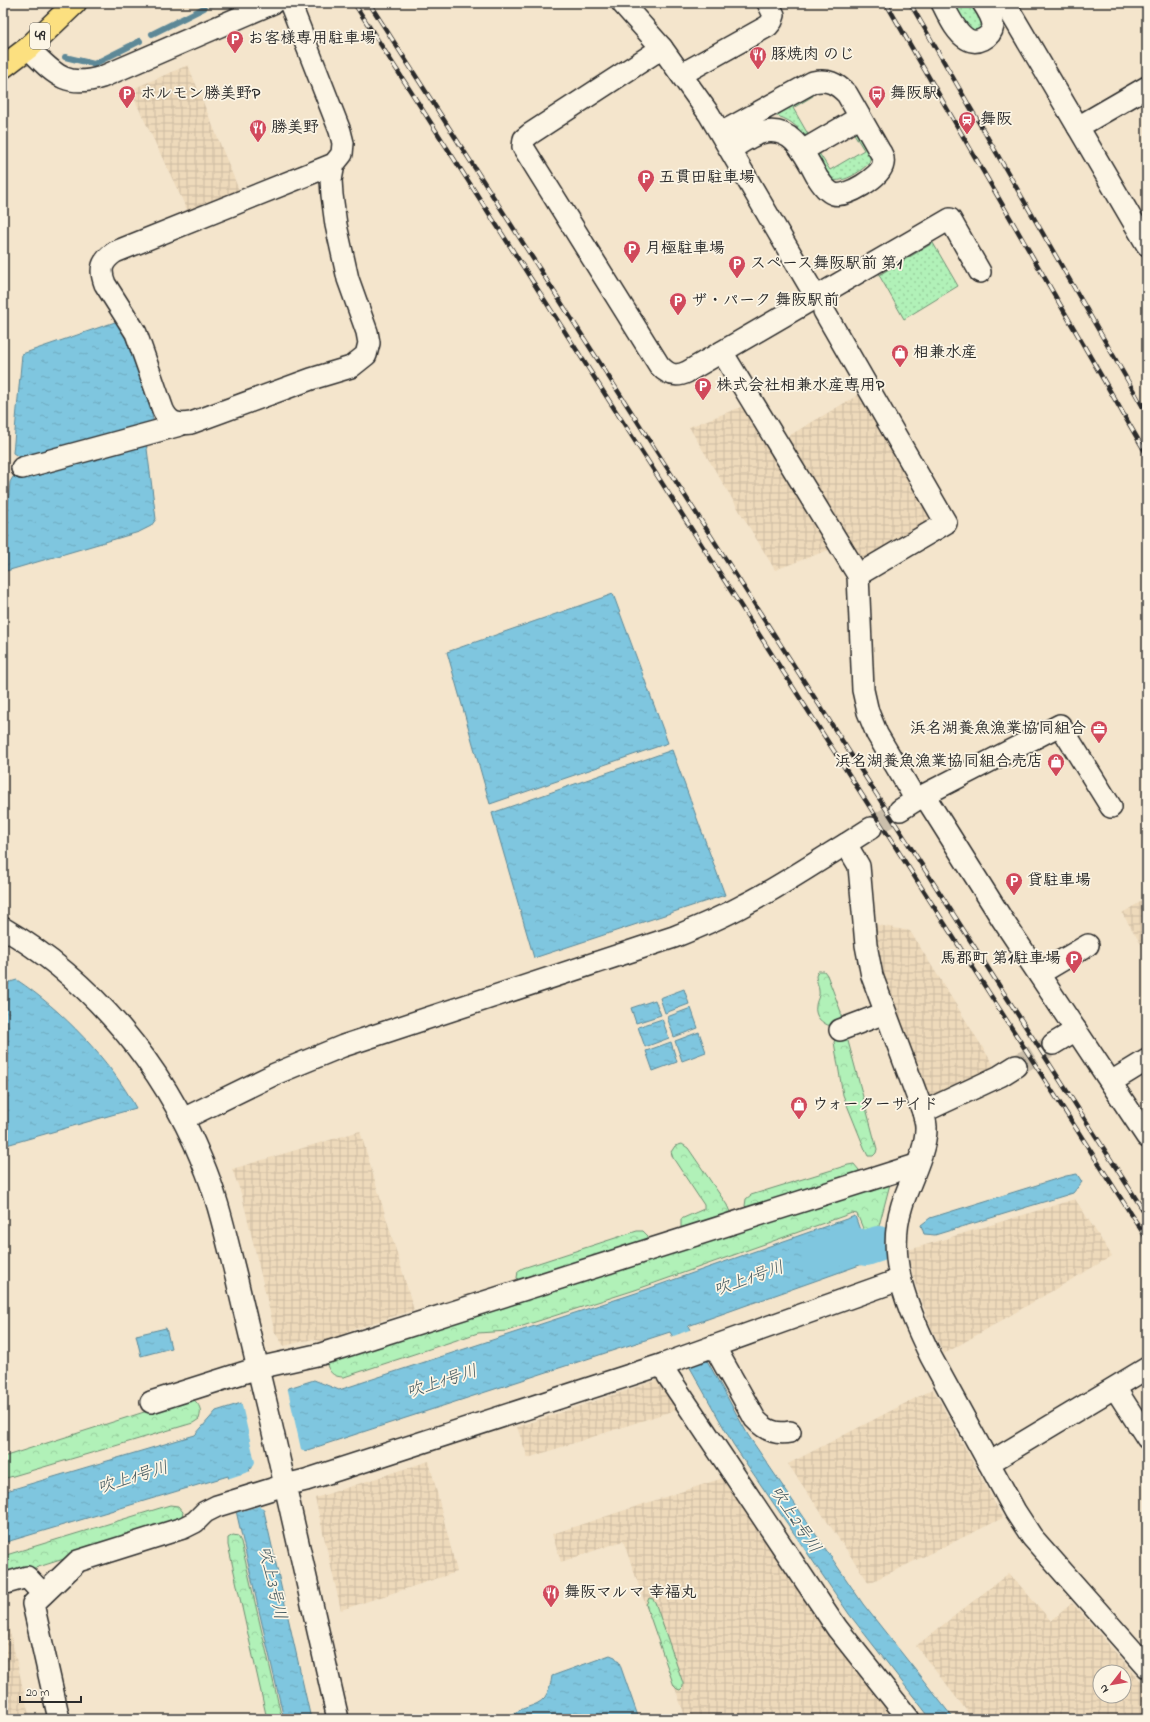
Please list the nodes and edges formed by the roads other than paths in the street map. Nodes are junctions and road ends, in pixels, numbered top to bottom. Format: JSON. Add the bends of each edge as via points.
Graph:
{"nodes":[{"id":1,"x":75,"y":3,"type":"edge"},
{"id":2,"x":273,"y":3,"type":"edge"},
{"id":3,"x":290,"y":3,"type":"edge"},
{"id":4,"x":622,"y":3,"type":"edge"},
{"id":5,"x":768,"y":3,"type":"edge"},
{"id":6,"x":942,"y":3,"type":"edge"},
{"id":7,"x":983,"y":3,"type":"edge"},
{"id":8,"x":1005,"y":3,"type":"edge"},
{"id":9,"x":28,"y":48,"type":"junction"},
{"id":10,"x":662,"y":48,"type":"junction"},
{"id":11,"x":3,"y":67,"type":"edge"},
{"id":12,"x":682,"y":74,"type":"junction"},
{"id":13,"x":1147,"y":87,"type":"edge"},
{"id":14,"x":860,"y":117,"type":"junction"},
{"id":15,"x":1078,"y":127,"type":"junction"},
{"id":16,"x":726,"y":141,"type":"junction"},
{"id":17,"x":802,"y":151,"type":"junction"},
{"id":18,"x":334,"y":164,"type":"junction"},
{"id":19,"x":1147,"y":245,"type":"edge"},
{"id":20,"x":980,"y":272,"type":"dead end"},
{"id":21,"x":820,"y":304,"type":"junction"},
{"id":22,"x":722,"y":352,"type":"junction"},
{"id":23,"x":180,"y":425,"type":"junction"},
{"id":24,"x":22,"y":468,"type":"dead end"},
{"id":25,"x":858,"y":576,"type":"junction"},
{"id":26,"x":913,"y":801,"type":"junction"},
{"id":27,"x":1111,"y":807,"type":"dead end"},
{"id":28,"x":871,"y":828,"type":"tunnel mouth"},
{"id":29,"x":846,"y":844,"type":"junction"},
{"id":30,"x":3,"y":928,"type":"edge"},
{"id":31,"x":1088,"y":945,"type":"dead end"},
{"id":32,"x":1039,"y":974,"type":"junction"},
{"id":33,"x":885,"y":1012,"type":"junction"},
{"id":34,"x":840,"y":1030,"type":"dead end"},
{"id":35,"x":1076,"y":1030,"type":"junction"},
{"id":36,"x":1053,"y":1044,"type":"tunnel mouth"},
{"id":37,"x":1147,"y":1060,"type":"edge"},
{"id":38,"x":1016,"y":1066,"type":"tunnel mouth"},
{"id":39,"x":1110,"y":1082,"type":"junction"},
{"id":40,"x":923,"y":1112,"type":"junction"},
{"id":41,"x":183,"y":1119,"type":"junction"},
{"id":42,"x":1144,"y":1133,"type":"edge"},
{"id":43,"x":916,"y":1165,"type":"junction"},
{"id":44,"x":899,"y":1280,"type":"junction"},
{"id":45,"x":711,"y":1347,"type":"junction"},
{"id":46,"x":670,"y":1361,"type":"junction"},
{"id":47,"x":258,"y":1368,"type":"junction"},
{"id":48,"x":1147,"y":1368,"type":"edge"},
{"id":49,"x":1115,"y":1388,"type":"junction"},
{"id":50,"x":151,"y":1402,"type":"dead end"},
{"id":51,"x":790,"y":1432,"type":"dead end"},
{"id":52,"x":1147,"y":1438,"type":"edge"},
{"id":53,"x":989,"y":1463,"type":"junction"},
{"id":54,"x":285,"y":1485,"type":"junction"},
{"id":55,"x":3,"y":1584,"type":"edge"},
{"id":56,"x":43,"y":1594,"type":"junction"},
{"id":57,"x":1147,"y":1668,"type":"edge"},
{"id":58,"x":59,"y":1719,"type":"edge"},
{"id":59,"x":338,"y":1719,"type":"edge"},
{"id":60,"x":909,"y":1719,"type":"edge"}],
"edges":[{"from":1,"to":9,"type":"main road","number":"49"},
{"from":2,"to":9,"type":"street","via":[[88,82],[73,81],[59,76]]},
{"from":3,"to":18,"type":"street","via":[[340,131],[342,154]]},
{"from":4,"to":10,"type":"street"},
{"from":5,"to":12,"type":"street","via":[[774,15],[768,26]]},
{"from":6,"to":7,"type":"street","via":[[960,33],[975,41],[990,34],[993,25]]},
{"from":8,"to":15,"type":"street"},
{"from":9,"to":11,"type":"main road","number":"49"},
{"from":10,"to":12,"type":"street"},
{"from":10,"to":22,"type":"street","via":[[530,134],[524,139],[523,147],[664,370],[681,375]]},
{"from":12,"to":16,"type":"street"},
{"from":13,"to":15,"type":"street"},
{"from":14,"to":16,"type":"street","via":[[840,87],[822,80],[813,82]]},
{"from":14,"to":17,"type":"street"},
{"from":14,"to":17,"type":"street","via":[[880,150],[883,165],[874,177],[847,194],[840,195],[828,191]]},
{"from":15,"to":19,"type":"street"},
{"from":16,"to":17,"type":"street","via":[[760,133],[781,133],[790,137]]},
{"from":16,"to":21,"type":"street"},
{"from":18,"to":23,"type":"street","via":[[331,180],[336,225],[348,279],[367,332],[369,343],[366,355],[351,367],[311,379],[191,424]]},
{"from":18,"to":23,"type":"street","via":[[115,252],[102,266],[105,284],[136,333],[166,417]]},
{"from":20,"to":21,"type":"street","via":[[950,219]]},
{"from":21,"to":22,"type":"street"},
{"from":21,"to":25,"type":"street","via":[[946,523]]},
{"from":22,"to":25,"type":"street"},
{"from":23,"to":24,"type":"street"},
{"from":25,"to":26,"type":"street","via":[[863,690],[868,712]]},
{"from":26,"to":27,"type":"street","via":[[1060,725]]},
{"from":26,"to":32,"type":"street","via":[[1002,919]]},
{"from":28,"to":29,"type":"street"},
{"from":29,"to":33,"type":"street","via":[[859,866],[868,960]]},
{"from":29,"to":41,"type":"street","via":[[764,894],[699,927],[343,1046],[275,1074]]},
{"from":30,"to":41,"type":"street","via":[[56,964],[114,1020],[140,1051]]},
{"from":31,"to":32,"type":"street"},
{"from":32,"to":35,"type":"street"},
{"from":33,"to":34,"type":"street"},
{"from":33,"to":40,"type":"street"},
{"from":35,"to":36,"type":"street"},
{"from":35,"to":39,"type":"street"},
{"from":37,"to":39,"type":"street"},
{"from":38,"to":40,"type":"street"},
{"from":39,"to":42,"type":"street"},
{"from":40,"to":43,"type":"street","via":[[926,1128]]},
{"from":41,"to":47,"type":"street","via":[[218,1204]]},
{"from":43,"to":44,"type":"street","via":[[897,1224],[896,1260]]},
{"from":43,"to":47,"type":"street","via":[[329,1352]]},
{"from":44,"to":45,"type":"street"},
{"from":44,"to":53,"type":"street","via":[[931,1357]]},
{"from":45,"to":46,"type":"street"},
{"from":45,"to":51,"type":"street","via":[[760,1425],[774,1433]]},
{"from":46,"to":54,"type":"street","via":[[314,1478]]},
{"from":46,"to":60,"type":"street","via":[[668,1376],[837,1628]]},
{"from":47,"to":50,"type":"street"},
{"from":47,"to":54,"type":"street"},
{"from":48,"to":49,"type":"street"},
{"from":49,"to":52,"type":"street"},
{"from":49,"to":53,"type":"street"},
{"from":53,"to":57,"type":"street","via":[[1032,1537]]},
{"from":54,"to":56,"type":"street","via":[[205,1512],[195,1522],[183,1528],[78,1561]]},
{"from":54,"to":59,"type":"street"},
{"from":55,"to":56,"type":"street","via":[[27,1576]]},
{"from":56,"to":58,"type":"street","via":[[33,1604]]}]}
